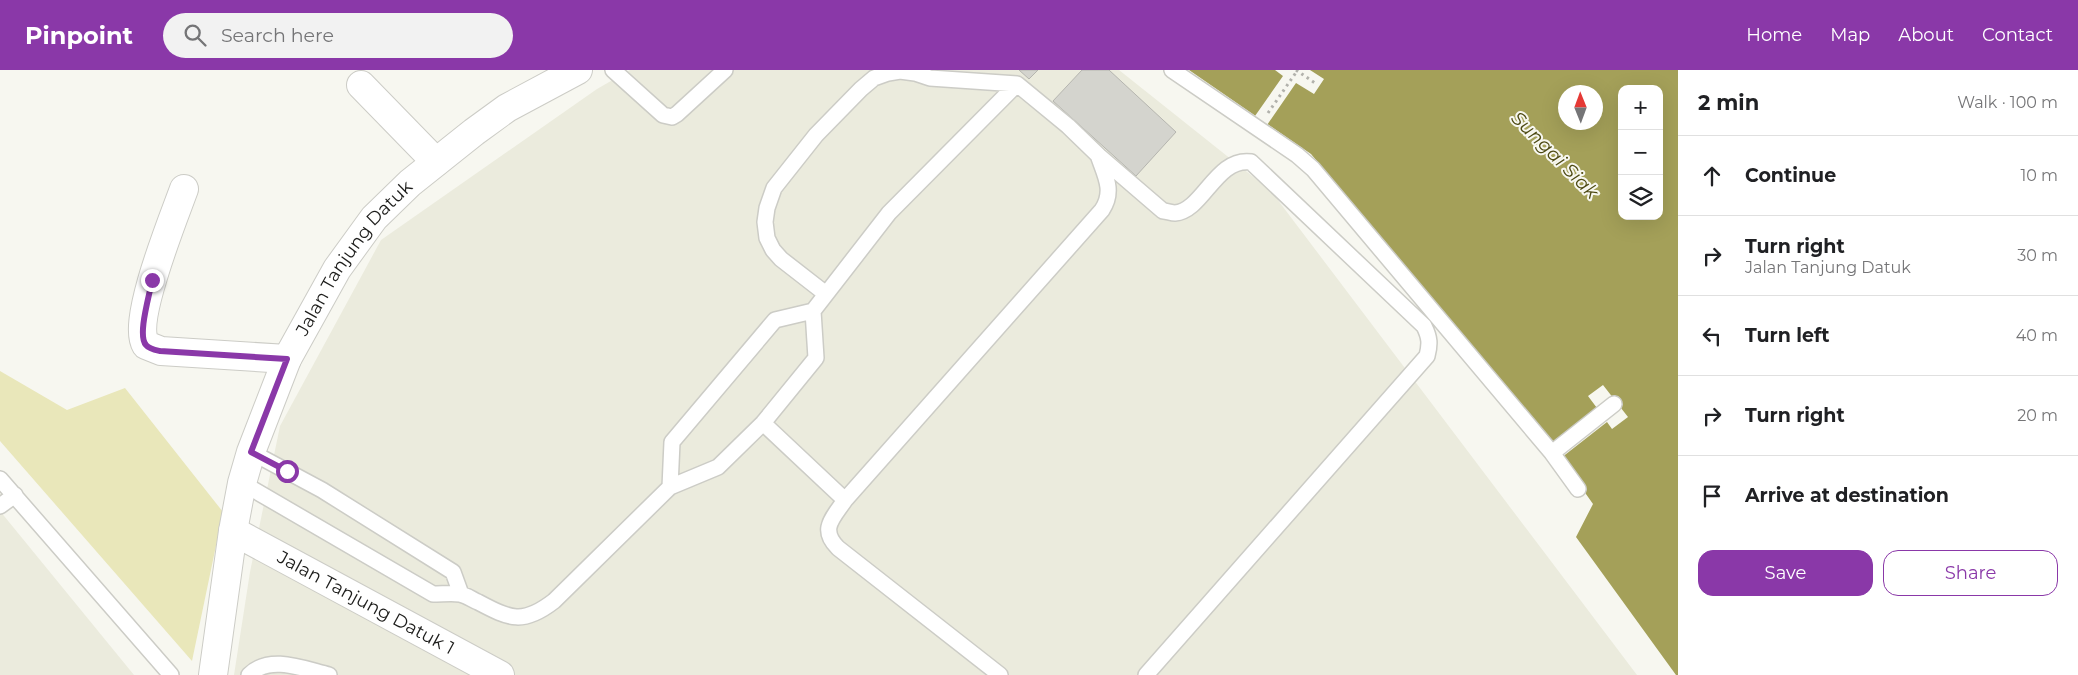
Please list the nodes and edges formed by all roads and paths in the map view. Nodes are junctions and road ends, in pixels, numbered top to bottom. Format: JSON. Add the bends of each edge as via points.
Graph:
{"nodes":[{"id":1,"x":578,"y":70,"type":"edge"},
{"id":2,"x":613,"y":70,"type":"edge"},
{"id":3,"x":725,"y":70,"type":"edge"},
{"id":4,"x":1172,"y":70,"type":"edge"},
{"id":5,"x":1296,"y":70,"type":"edge"},
{"id":6,"x":1315,"y":83,"type":"dead end"},
{"id":7,"x":1017,"y":84,"type":"junction"},
{"id":8,"x":360,"y":85,"type":"dead end"},
{"id":9,"x":1267,"y":114,"type":"dead end"},
{"id":10,"x":1099,"y":156,"type":"junction"},
{"id":11,"x":436,"y":162,"type":"junction"},
{"id":12,"x":184,"y":189,"type":"dead end"},
{"id":13,"x":826,"y":294,"type":"junction"},
{"id":14,"x":813,"y":311,"type":"junction"},
{"id":15,"x":287,"y":359,"type":"junction"},
{"id":16,"x":1614,"y":404,"type":"dead end"},
{"id":17,"x":763,"y":423,"type":"junction"},
{"id":18,"x":251,"y":452,"type":"junction"},
{"id":19,"x":1552,"y":453,"type":"junction"},
{"id":20,"x":0,"y":479,"type":"edge"},
{"id":21,"x":242,"y":483,"type":"junction"},
{"id":22,"x":670,"y":487,"type":"junction"},
{"id":23,"x":1578,"y":489,"type":"dead end"},
{"id":24,"x":15,"y":495,"type":"junction"},
{"id":25,"x":845,"y":500,"type":"junction"},
{"id":26,"x":0,"y":506,"type":"edge"},
{"id":27,"x":232,"y":532,"type":"junction"},
{"id":28,"x":461,"y":594,"type":"junction"},
{"id":29,"x":171,"y":675,"type":"edge"},
{"id":30,"x":213,"y":675,"type":"edge"},
{"id":31,"x":248,"y":675,"type":"edge"},
{"id":32,"x":328,"y":675,"type":"edge"},
{"id":33,"x":500,"y":675,"type":"edge"},
{"id":34,"x":1000,"y":675,"type":"edge"},
{"id":35,"x":1146,"y":675,"type":"edge"}],
"edges":[{"from":1,"to":11,"type":"main road","name":"Jalan Tanjung Datuk","via":[[507,108]]},
{"from":2,"to":3,"type":"lane","via":[[669,117],[677,114]]},
{"from":4,"to":19,"type":"lane","via":[[1309,166]]},
{"from":5,"to":6,"type":"path"},
{"from":5,"to":9,"type":"path"},
{"from":7,"to":10,"type":"lane"},
{"from":7,"to":13,"type":"lane","via":[[889,213]]},
{"from":7,"to":13,"type":"lane","via":[[930,78],[900,71],[888,73],[874,78],[861,89],[816,135],[774,188],[765,222],[773,250]]},
{"from":8,"to":11,"type":"main road"},
{"from":10,"to":25,"type":"lane","via":[[1109,187],[1109,198],[1102,210]]},
{"from":10,"to":35,"type":"lane","via":[[1163,211],[1176,213],[1188,208],[1231,165],[1241,161],[1252,162],[1424,326],[1430,338],[1427,356]]},
{"from":11,"to":15,"type":"main road","name":"Jalan Tanjung Datuk","via":[[374,218],[337,269]]},
{"from":12,"to":15,"type":"main road","via":[[152,280],[142,333],[146,345],[160,351]]},
{"from":13,"to":14,"type":"lane"},
{"from":14,"to":17,"type":"lane","via":[[816,358]]},
{"from":14,"to":22,"type":"lane","via":[[775,320],[672,442]]},
{"from":15,"to":18,"type":"main road","name":"Jalan Tanjung Datuk"},
{"from":16,"to":19,"type":"lane"},
{"from":17,"to":22,"type":"lane","via":[[718,467]]},
{"from":17,"to":25,"type":"lane"},
{"from":18,"to":21,"type":"main road","name":"Jalan Tanjung Datuk"},
{"from":18,"to":28,"type":"lane","via":[[322,490],[453,572]]},
{"from":19,"to":23,"type":"lane"},
{"from":20,"to":24,"type":"lane"},
{"from":21,"to":27,"type":"main road","name":"Jalan Tanjung Datuk"},
{"from":21,"to":28,"type":"lane","via":[[434,594]]},
{"from":22,"to":28,"type":"lane","via":[[540,612],[514,618]]},
{"from":24,"to":26,"type":"lane"},
{"from":24,"to":29,"type":"lane"},
{"from":25,"to":34,"type":"lane","via":[[828,525],[831,541]]},
{"from":27,"to":30,"type":"main road","name":"Jalan Tanjung Datuk"},
{"from":27,"to":33,"type":"main road","name":"Jalan Tanjung Datuk 1"},
{"from":31,"to":32,"type":"lane","via":[[259,667],[277,664]]}]}
